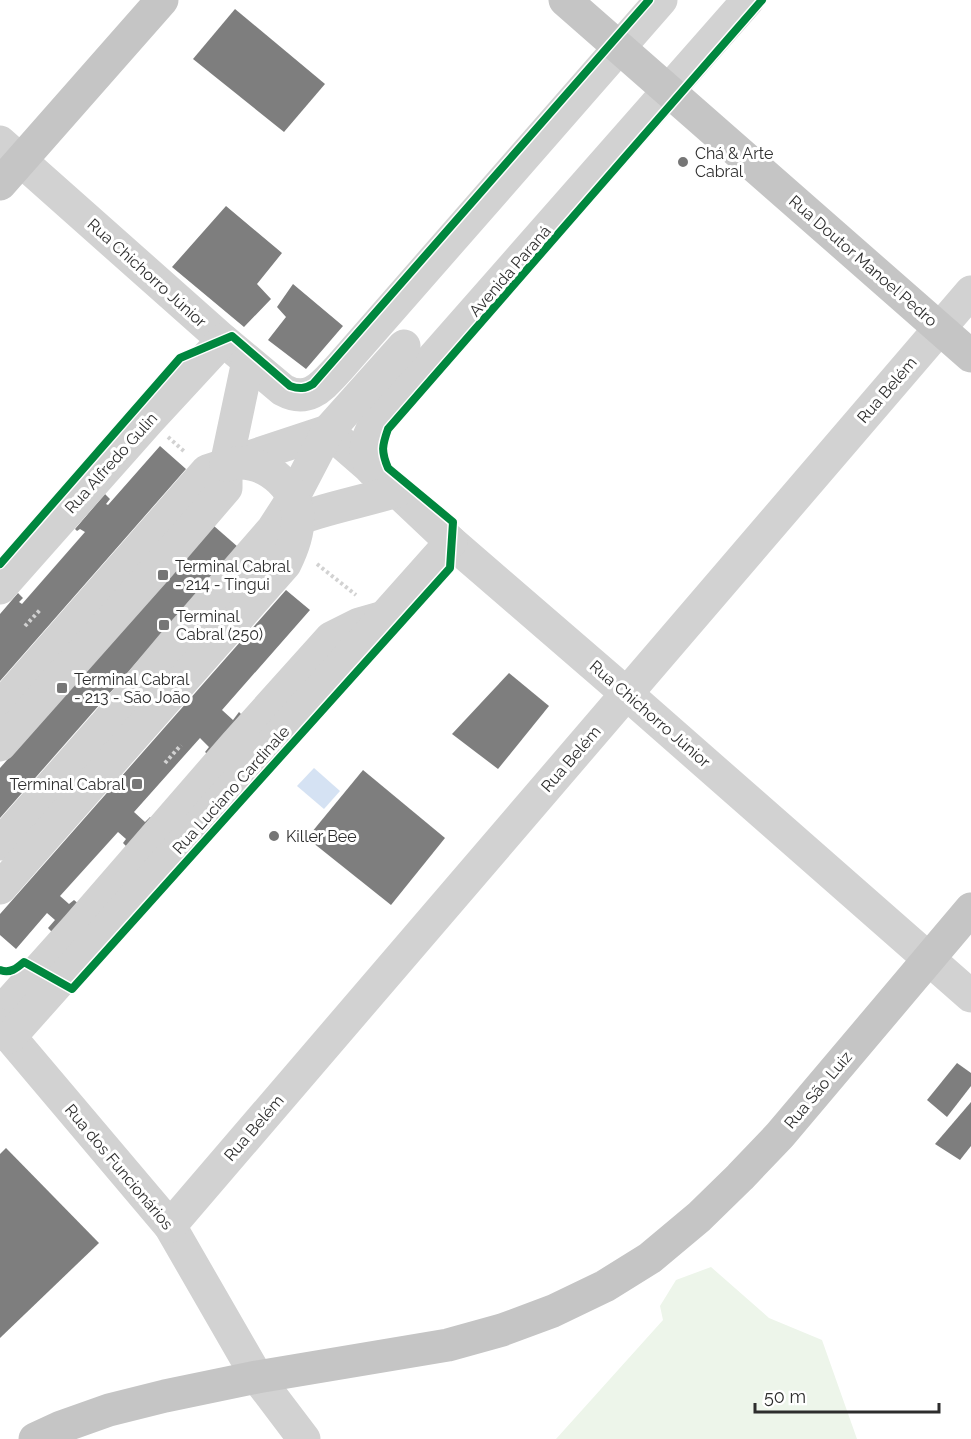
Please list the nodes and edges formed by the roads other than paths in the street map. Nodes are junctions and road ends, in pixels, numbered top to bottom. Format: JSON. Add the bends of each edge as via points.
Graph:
{"nodes":[{"id":1,"x":162,"y":0,"type":"edge"},
{"id":2,"x":565,"y":0,"type":"edge"},
{"id":3,"x":661,"y":0,"type":"edge"},
{"id":4,"x":748,"y":0,"type":"edge"},
{"id":5,"x":619,"y":47,"type":"junction"},
{"id":6,"x":669,"y":90,"type":"junction"},
{"id":7,"x":7,"y":162,"type":"edge"},
{"id":8,"x":971,"y":292,"type":"edge"},
{"id":9,"x":940,"y":328,"type":"junction"},
{"id":10,"x":223,"y":340,"type":"junction"},
{"id":11,"x":971,"y":356,"type":"edge"},
{"id":12,"x":248,"y":361,"type":"junction"},
{"id":13,"x":339,"y":368,"type":"junction"},
{"id":14,"x":328,"y":431,"type":"junction"},
{"id":15,"x":372,"y":470,"type":"junction"},
{"id":16,"x":220,"y":475,"type":"junction"},
{"id":17,"x":397,"y":491,"type":"junction"},
{"id":18,"x":288,"y":515,"type":"junction"},
{"id":19,"x":451,"y":542,"type":"junction"},
{"id":20,"x":0,"y":588,"type":"edge"},
{"id":21,"x":627,"y":694,"type":"junction"},
{"id":22,"x":0,"y":707,"type":"edge"},
{"id":23,"x":0,"y":746,"type":"edge"},
{"id":24,"x":0,"y":844,"type":"edge"},
{"id":25,"x":0,"y":888,"type":"edge"},
{"id":26,"x":971,"y":909,"type":"edge"},
{"id":27,"x":929,"y":959,"type":"junction"},
{"id":28,"x":971,"y":996,"type":"edge"},
{"id":29,"x":3,"y":1025,"type":"edge"},
{"id":30,"x":170,"y":1226,"type":"junction"},
{"id":31,"x":257,"y":1377,"type":"junction"},
{"id":32,"x":35,"y":1439,"type":"edge"},
{"id":33,"x":304,"y":1439,"type":"edge"}],
"edges":[{"from":1,"to":7,"type":"main road"},
{"from":2,"to":5,"type":"main road","name":"Rua Doutor Manoel Pedro"},
{"from":3,"to":5,"type":"street"},
{"from":4,"to":6,"type":"street","name":"Avenida Paraná"},
{"from":5,"to":6,"type":"main road","name":"Rua Doutor Manoel Pedro"},
{"from":5,"to":13,"type":"street"},
{"from":6,"to":9,"type":"main road","name":"Rua Doutor Manoel Pedro"},
{"from":6,"to":15,"type":"street","name":"Avenida Paraná","via":[[375,424],[365,447]]},
{"from":7,"to":10,"type":"street","name":"Rua Chichorro Júnior"},
{"from":8,"to":9,"type":"street","name":"Rua Belém"},
{"from":9,"to":11,"type":"main road","name":"Rua Doutor Manoel Pedro"},
{"from":9,"to":21,"type":"street","name":"Rua Belém"},
{"from":10,"to":12,"type":"street","name":"Rua Chichorro Júnior"},
{"from":10,"to":20,"type":"street","name":"Rua Alfredo Gulin"},
{"from":12,"to":13,"type":"street","name":"Rua Chichorro Júnior","via":[[283,390],[299,396],[313,392]]},
{"from":12,"to":16,"type":"street"},
{"from":13,"to":14,"type":"street","via":[[404,346]]},
{"from":14,"to":15,"type":"street","name":"Rua Chichorro Júnior"},
{"from":14,"to":16,"type":"street"},
{"from":14,"to":18,"type":"street"},
{"from":15,"to":17,"type":"street","name":"Rua Chichorro Júnior"},
{"from":16,"to":18,"type":"street","via":[[240,463],[272,472],[284,483]]},
{"from":16,"to":22,"type":"street"},
{"from":16,"to":23,"type":"street","via":[[159,566]]},
{"from":17,"to":18,"type":"street","via":[[358,503]]},
{"from":17,"to":19,"type":"street","name":"Rua Chichorro Júnior"},
{"from":18,"to":24,"type":"street"},
{"from":18,"to":25,"type":"street","via":[[293,546],[285,564]]},
{"from":19,"to":21,"type":"street","name":"Rua Chichorro Júnior"},
{"from":19,"to":29,"type":"street","name":"Rua Luciano Cardinale"},
{"from":21,"to":27,"type":"street","name":"Rua Chichorro Júnior"},
{"from":21,"to":30,"type":"street","name":"Rua Belém"},
{"from":26,"to":27,"type":"main road","name":"Rua São Luiz"},
{"from":27,"to":28,"type":"street","name":"Rua Chichorro Júnior"},
{"from":27,"to":31,"type":"main road","name":"Rua São Luiz","via":[[740,1178],[650,1258],[605,1286],[553,1311],[448,1345]]},
{"from":29,"to":30,"type":"street","name":"Rua dos Funcionários"},
{"from":30,"to":31,"type":"street","name":"Rua dos Funcionários"},
{"from":31,"to":32,"type":"main road","name":"Rua São Luiz","via":[[109,1410]]},
{"from":31,"to":33,"type":"street","name":"Rua dos Funcionários"}]}
